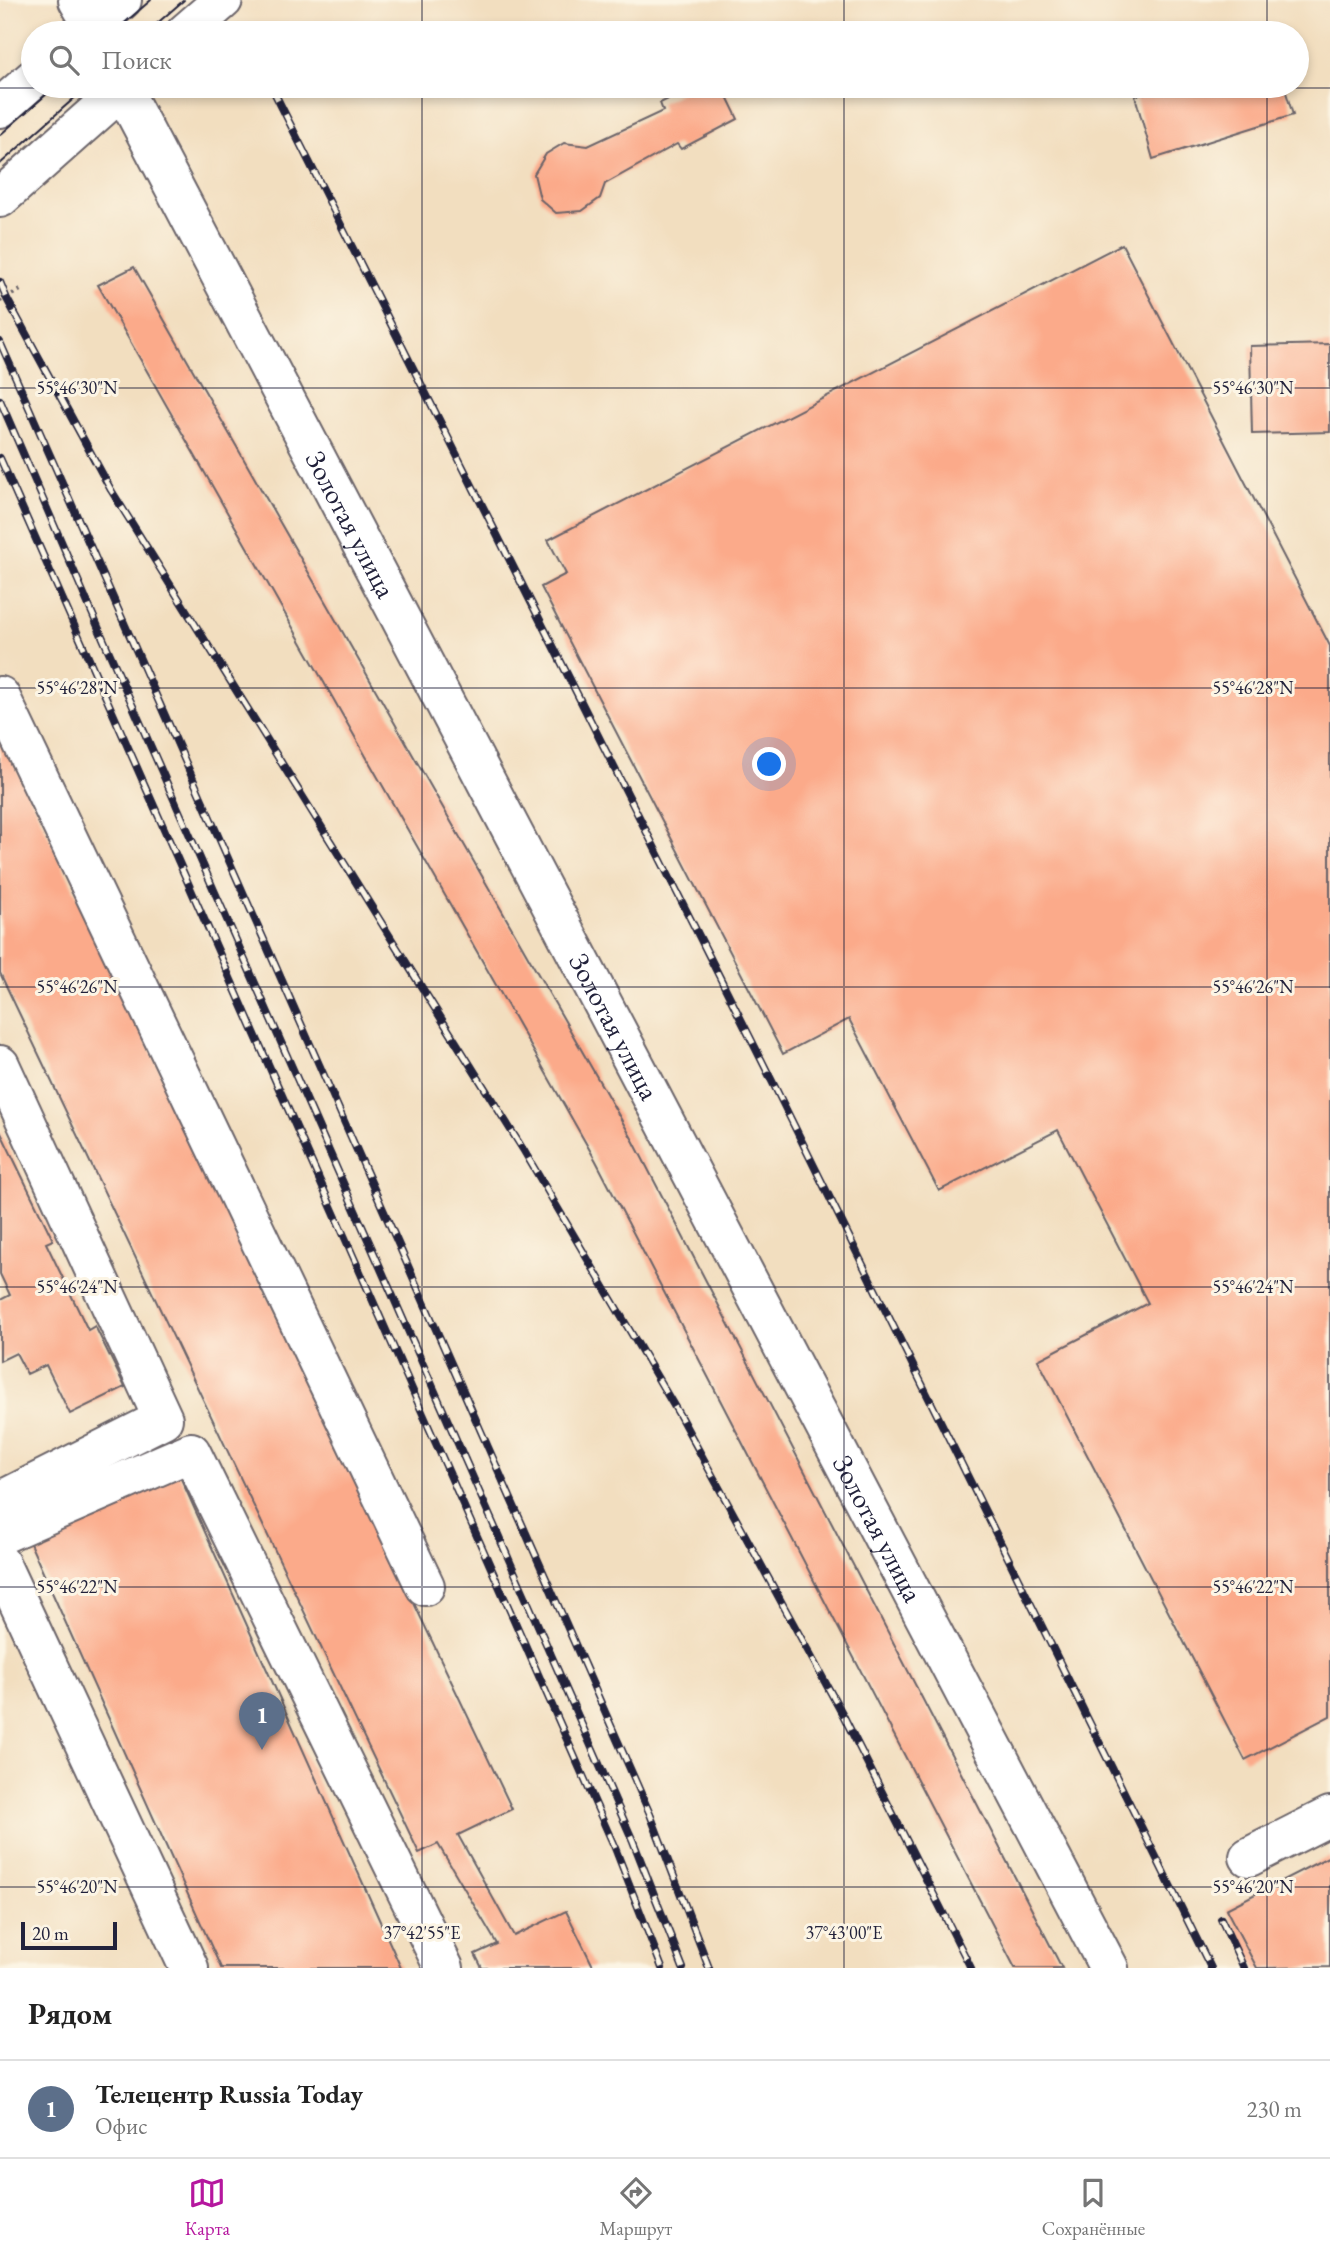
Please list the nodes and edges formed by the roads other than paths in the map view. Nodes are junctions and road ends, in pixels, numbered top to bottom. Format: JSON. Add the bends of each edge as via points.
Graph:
{"nodes":[{"id":1,"x":122,"y":0,"type":"edge"},
{"id":2,"x":223,"y":0,"type":"edge"},
{"id":3,"x":91,"y":18,"type":"edge"},
{"id":4,"x":199,"y":21,"type":"edge"},
{"id":5,"x":21,"y":90,"type":"edge"},
{"id":6,"x":111,"y":98,"type":"edge"},
{"id":7,"x":129,"y":98,"type":"edge"},
{"id":8,"x":0,"y":108,"type":"edge"},
{"id":9,"x":0,"y":198,"type":"edge"},
{"id":10,"x":0,"y":696,"type":"edge"},
{"id":11,"x":0,"y":1065,"type":"edge"},
{"id":12,"x":0,"y":1501,"type":"edge"},
{"id":13,"x":0,"y":1535,"type":"edge"},
{"id":14,"x":0,"y":1563,"type":"edge"},
{"id":15,"x":425,"y":1586,"type":"dead end"},
{"id":16,"x":1330,"y":1815,"type":"edge"},
{"id":17,"x":1249,"y":1857,"type":"dead end"},
{"id":18,"x":189,"y":1968,"type":"edge"},
{"id":19,"x":444,"y":1968,"type":"edge"},
{"id":20,"x":1110,"y":1968,"type":"edge"}],
"edges":[{"from":1,"to":3,"type":"street"},
{"from":2,"to":4,"type":"street"},
{"from":5,"to":8,"type":"street"},
{"from":6,"to":9,"type":"street"},
{"from":7,"to":20,"type":"street","name":"Золотая улица"},
{"from":10,"to":15,"type":"street"},
{"from":11,"to":12,"type":"street","via":[[163,1419]]},
{"from":13,"to":19,"type":"street","via":[[191,1452]]},
{"from":14,"to":18,"type":"street"},
{"from":16,"to":17,"type":"street"}]}
